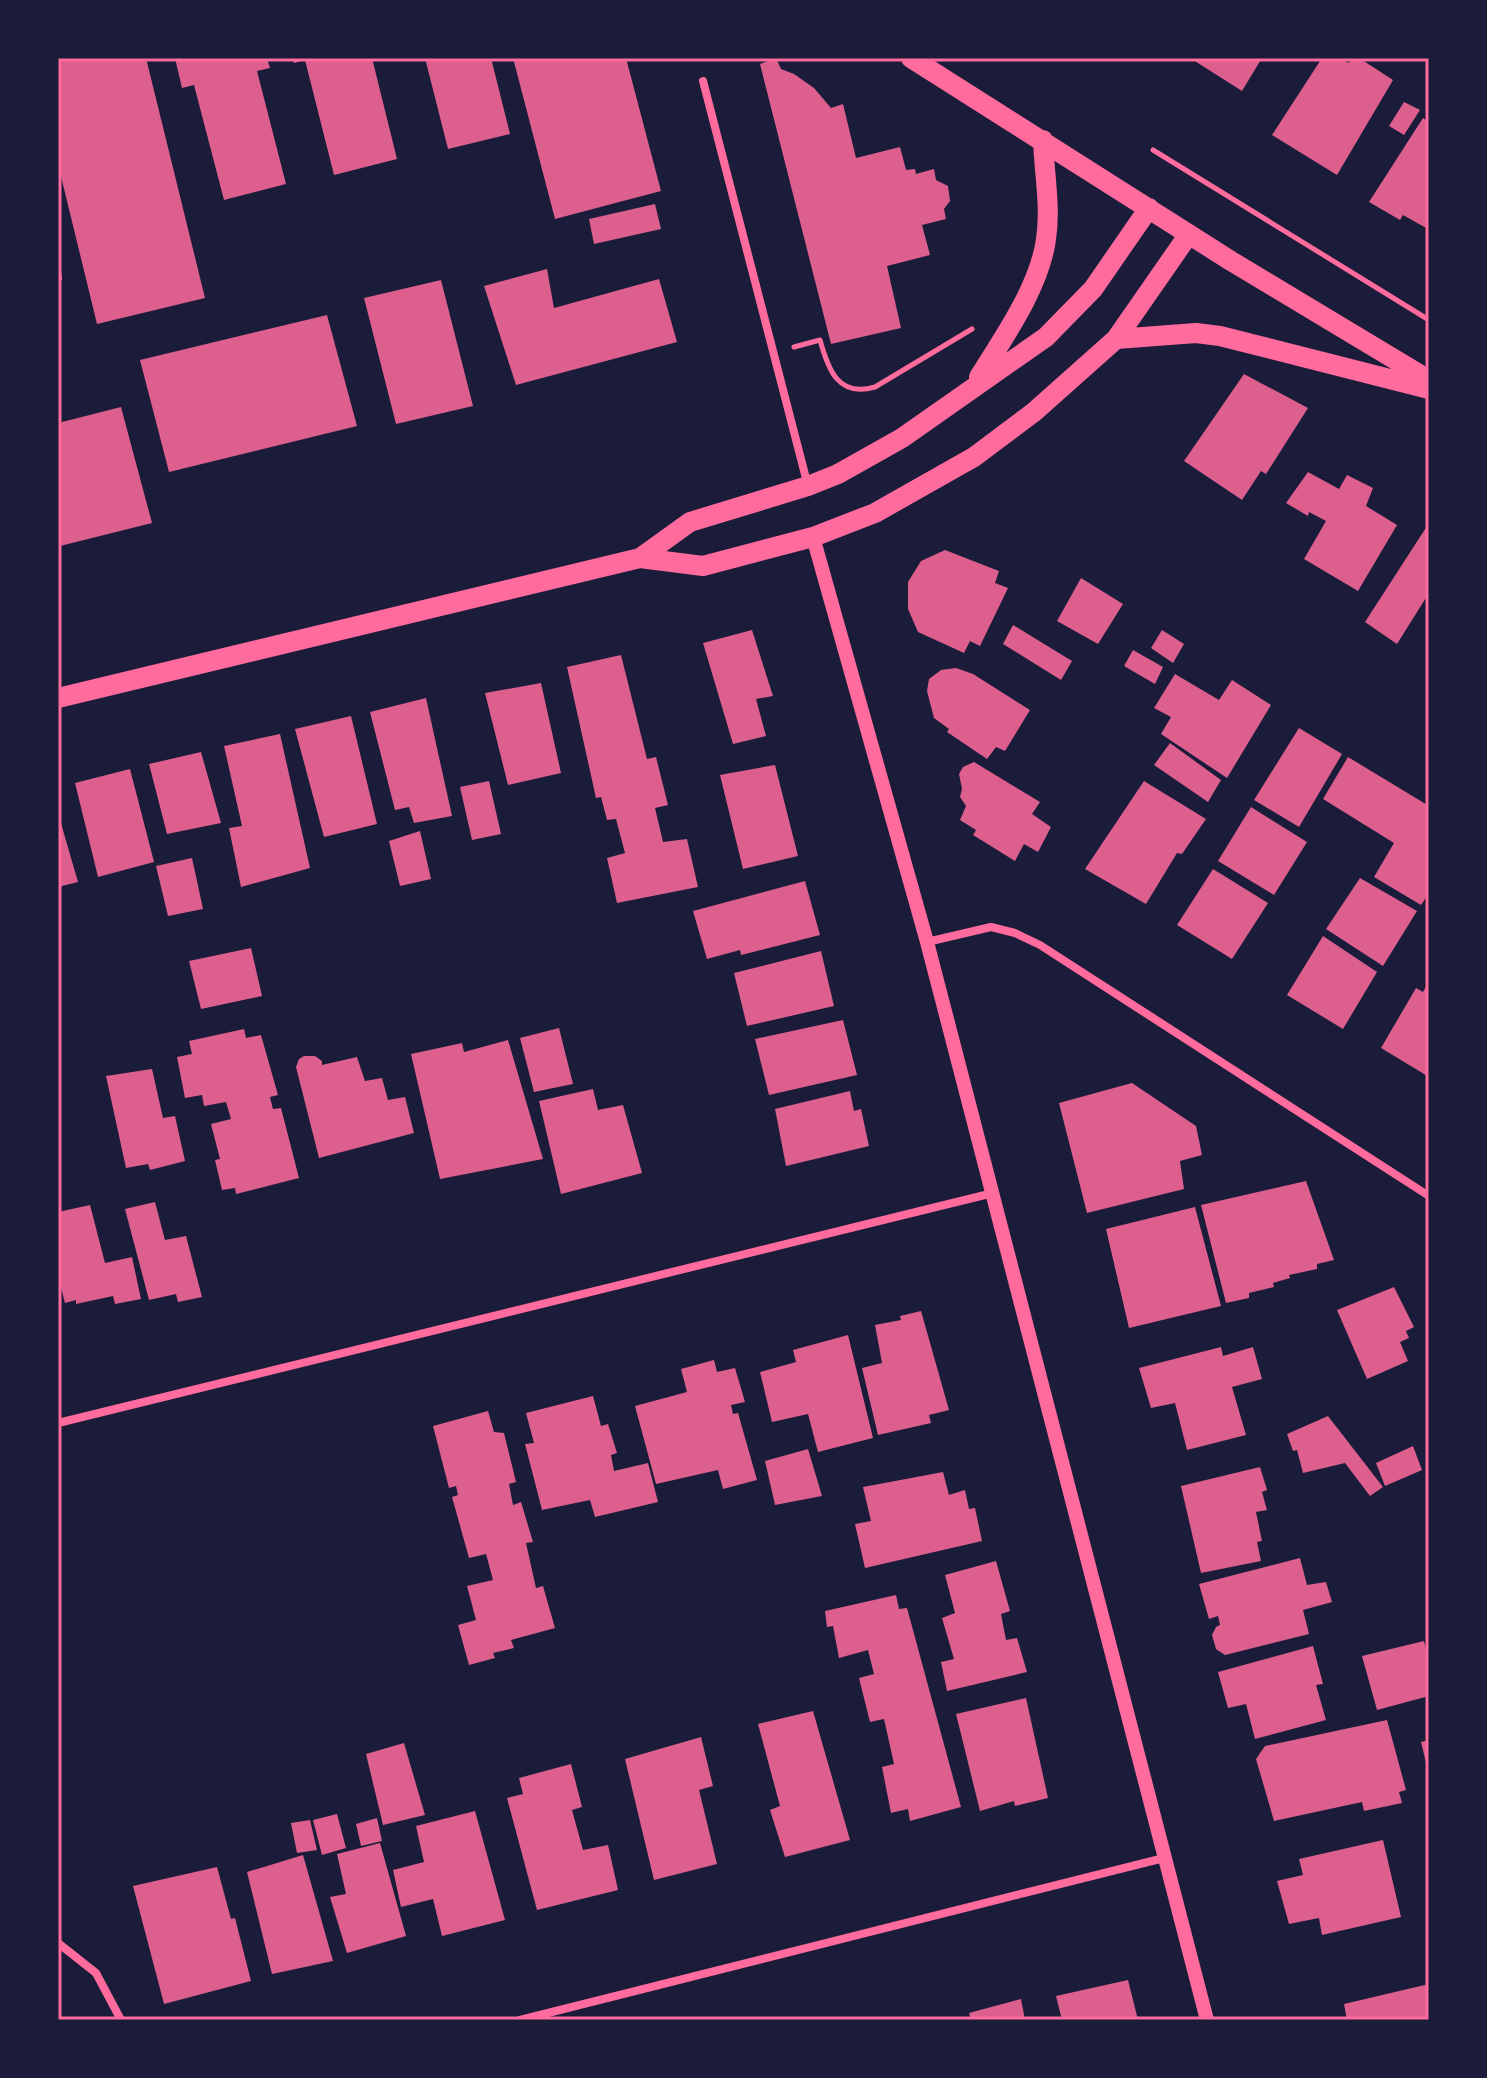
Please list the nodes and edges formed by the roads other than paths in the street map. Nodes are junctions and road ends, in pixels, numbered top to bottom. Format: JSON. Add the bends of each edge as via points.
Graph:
{"nodes":[{"id":1,"x":911,"y":58,"type":"edge"},
{"id":2,"x":703,"y":81,"type":"dead end"},
{"id":3,"x":1043,"y":140,"type":"junction"},
{"id":4,"x":1149,"y":208,"type":"junction"},
{"id":5,"x":1189,"y":234,"type":"junction"},
{"id":6,"x":1116,"y":339,"type":"junction"},
{"id":7,"x":1429,"y":380,"type":"edge"},
{"id":8,"x":972,"y":387,"type":"junction"},
{"id":9,"x":1429,"y":389,"type":"edge"},
{"id":10,"x":808,"y":486,"type":"junction"},
{"id":11,"x":813,"y":537,"type":"junction"},
{"id":12,"x":640,"y":558,"type":"junction"},
{"id":13,"x":58,"y":698,"type":"edge"},
{"id":14,"x":927,"y":942,"type":"junction"},
{"id":15,"x":993,"y":1193,"type":"junction"},
{"id":16,"x":1429,"y":1196,"type":"edge"},
{"id":17,"x":58,"y":1423,"type":"edge"},
{"id":18,"x":1164,"y":1858,"type":"junction"},
{"id":19,"x":58,"y":1943,"type":"edge"},
{"id":20,"x":121,"y":2020,"type":"edge"},
{"id":21,"x":520,"y":2020,"type":"edge"},
{"id":22,"x":1207,"y":2020,"type":"edge"}],
"edges":[{"from":1,"to":3,"type":"main road"},
{"from":2,"to":10,"type":"street"},
{"from":3,"to":4,"type":"main road"},
{"from":3,"to":8,"type":"main road","via":[[1047,238],[1040,266]]},
{"from":4,"to":5,"type":"main road"},
{"from":4,"to":8,"type":"main road","via":[[1093,289],[1046,337]]},
{"from":5,"to":6,"type":"main road"},
{"from":5,"to":7,"type":"main road"},
{"from":6,"to":9,"type":"main road","via":[[1220,336]]},
{"from":6,"to":11,"type":"main road","via":[[974,457],[875,513]]},
{"from":8,"to":10,"type":"main road","via":[[902,438]]},
{"from":10,"to":12,"type":"main road","via":[[690,522]]},
{"from":11,"to":12,"type":"main road","via":[[703,566]]},
{"from":11,"to":14,"type":"street"},
{"from":12,"to":13,"type":"main road"},
{"from":14,"to":15,"type":"street"},
{"from":14,"to":16,"type":"street","via":[[991,927],[1040,945]]},
{"from":15,"to":17,"type":"street"},
{"from":15,"to":18,"type":"street"},
{"from":18,"to":21,"type":"street"},
{"from":18,"to":22,"type":"street"},
{"from":19,"to":20,"type":"street","via":[[96,1973]]}]}
